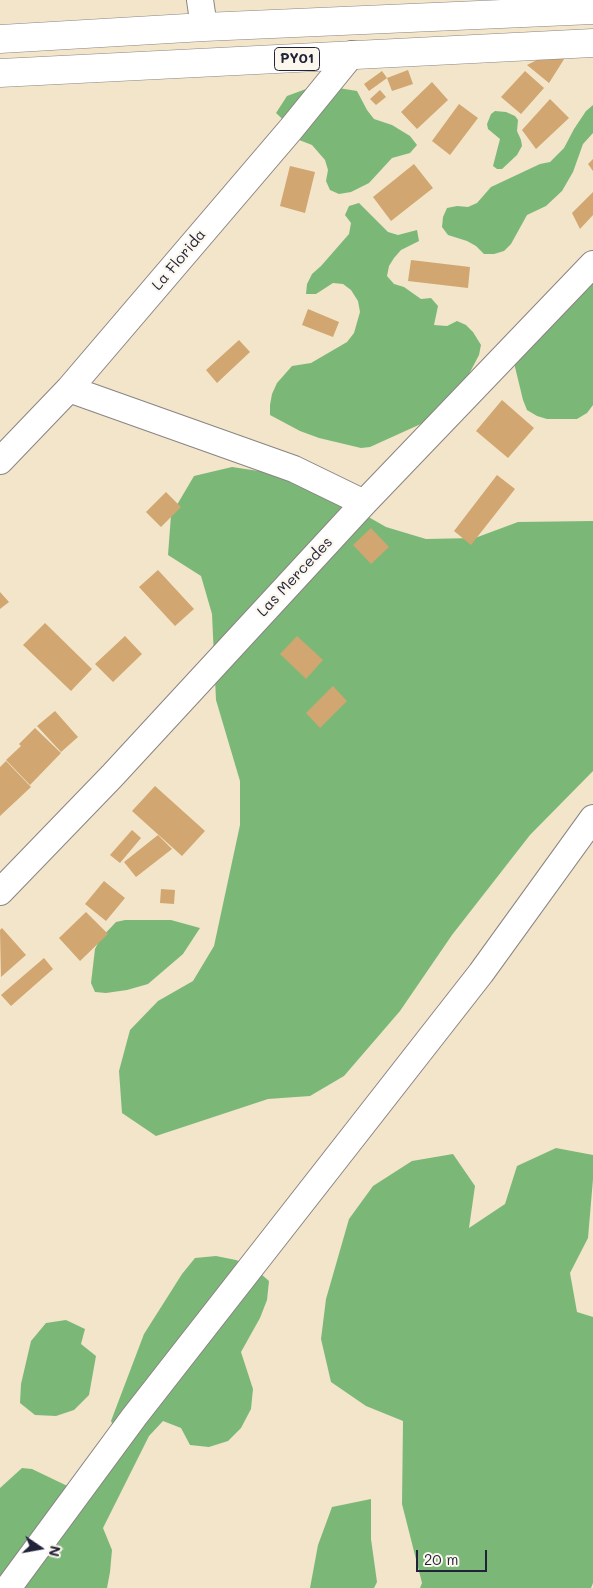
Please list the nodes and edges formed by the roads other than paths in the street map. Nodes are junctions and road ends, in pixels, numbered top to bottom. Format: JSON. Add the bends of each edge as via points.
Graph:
{"nodes":[{"id":1,"x":200,"y":0,"type":"edge"},
{"id":2,"x":593,"y":10,"type":"edge"},
{"id":3,"x":204,"y":27,"type":"junction"},
{"id":4,"x":0,"y":39,"type":"edge"},
{"id":5,"x":593,"y":42,"type":"edge"},
{"id":6,"x":352,"y":54,"type":"junction"},
{"id":7,"x":0,"y":73,"type":"edge"},
{"id":8,"x":593,"y":264,"type":"edge"},
{"id":9,"x":69,"y":389,"type":"junction"},
{"id":10,"x":0,"y":461,"type":"edge"},
{"id":11,"x":364,"y":503,"type":"junction"},
{"id":12,"x":593,"y":818,"type":"edge"},
{"id":13,"x":0,"y":892,"type":"edge"},
{"id":14,"x":8,"y":1588,"type":"edge"}],
"edges":[{"from":1,"to":3,"type":"street"},
{"from":2,"to":3,"type":"highway"},
{"from":3,"to":4,"type":"highway"},
{"from":5,"to":6,"type":"highway","number":"PY01"},
{"from":6,"to":7,"type":"highway","number":"PY01"},
{"from":6,"to":9,"type":"street","name":"La Florida"},
{"from":8,"to":11,"type":"street","name":"Las Mercedes"},
{"from":9,"to":10,"type":"street","name":"La Florida"},
{"from":9,"to":11,"type":"street","via":[[294,469]]},
{"from":11,"to":13,"type":"street","name":"Las Mercedes","via":[[112,776]]},
{"from":12,"to":14,"type":"street","via":[[481,973],[134,1417]]}]}
